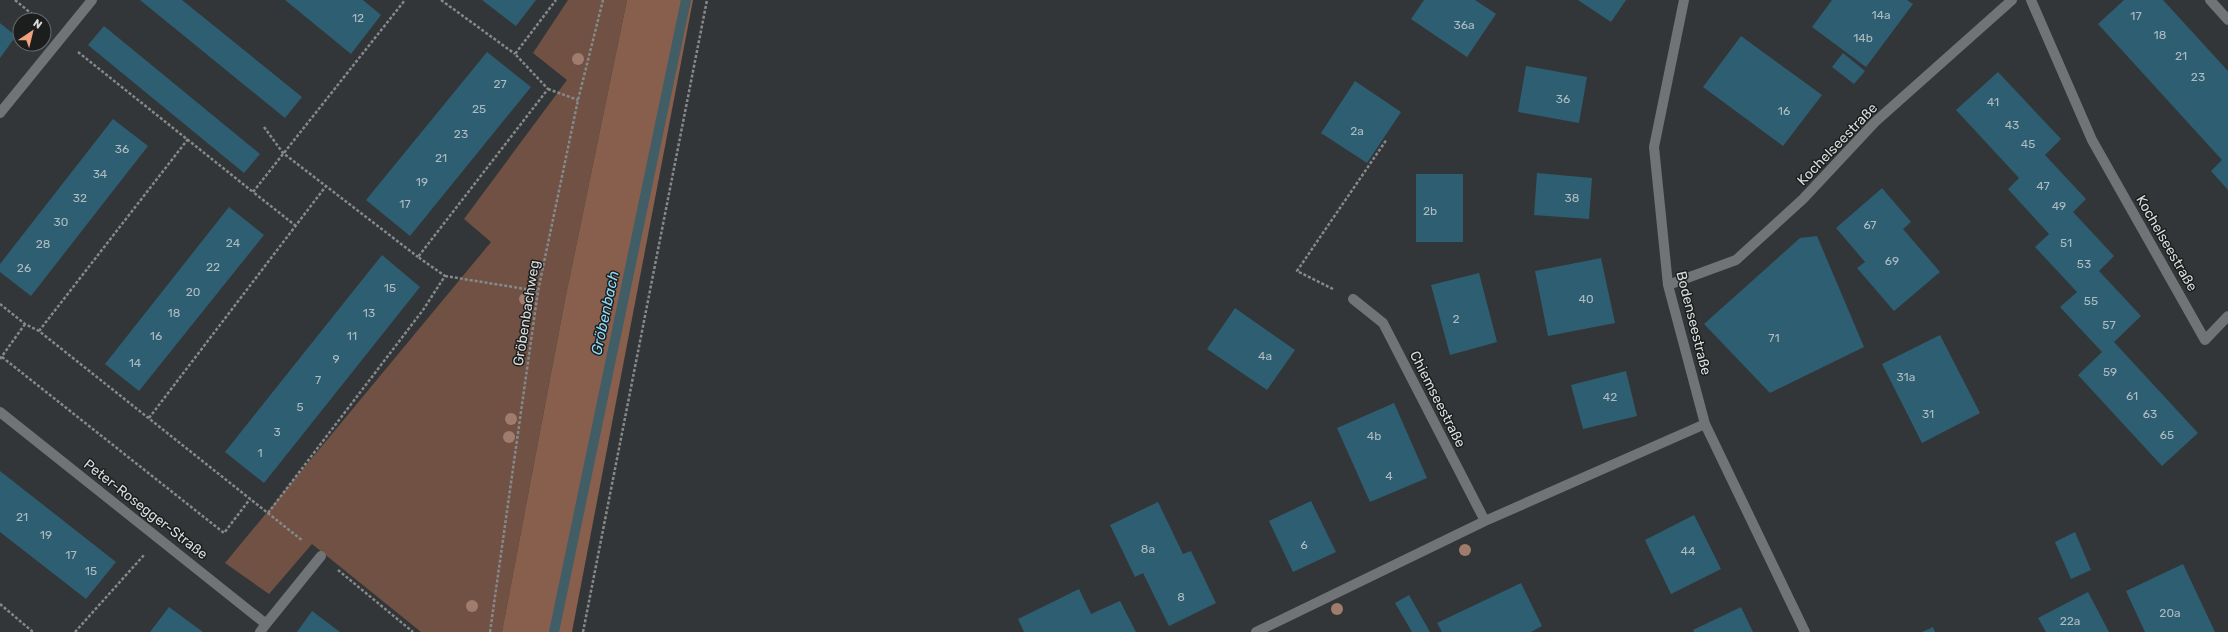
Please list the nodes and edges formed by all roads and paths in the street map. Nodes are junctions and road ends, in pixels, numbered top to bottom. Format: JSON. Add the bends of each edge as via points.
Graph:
{"nodes":[{"id":1,"x":15,"y":0,"type":"edge"},
{"id":2,"x":92,"y":0,"type":"edge"},
{"id":3,"x":405,"y":0,"type":"edge"},
{"id":4,"x":441,"y":0,"type":"edge"},
{"id":5,"x":556,"y":0,"type":"edge"},
{"id":6,"x":603,"y":0,"type":"edge"},
{"id":7,"x":706,"y":0,"type":"edge"},
{"id":8,"x":1684,"y":0,"type":"edge"},
{"id":9,"x":2012,"y":0,"type":"edge"},
{"id":10,"x":2031,"y":0,"type":"edge"},
{"id":11,"x":2210,"y":0,"type":"edge"},
{"id":12,"x":29,"y":12,"type":"edge"},
{"id":13,"x":2228,"y":20,"type":"edge"},
{"id":14,"x":61,"y":39,"type":"junction"},
{"id":15,"x":515,"y":54,"type":"junction"},
{"id":16,"x":548,"y":89,"type":"junction"},
{"id":17,"x":578,"y":100,"type":"junction"},
{"id":18,"x":0,"y":113,"type":"edge"},
{"id":19,"x":264,"y":127,"type":"dead end"},
{"id":20,"x":188,"y":139,"type":"junction"},
{"id":21,"x":1387,"y":139,"type":"dead end"},
{"id":22,"x":283,"y":153,"type":"junction"},
{"id":23,"x":326,"y":186,"type":"junction"},
{"id":24,"x":253,"y":192,"type":"junction"},
{"id":25,"x":296,"y":226,"type":"junction"},
{"id":26,"x":418,"y":257,"type":"junction"},
{"id":27,"x":445,"y":276,"type":"junction"},
{"id":28,"x":1668,"y":285,"type":"junction"},
{"id":29,"x":538,"y":291,"type":"junction"},
{"id":30,"x":1353,"y":299,"type":"joint"},
{"id":31,"x":0,"y":304,"type":"edge"},
{"id":32,"x":2228,"y":316,"type":"edge"},
{"id":33,"x":25,"y":324,"type":"junction"},
{"id":34,"x":38,"y":331,"type":"junction"},
{"id":35,"x":1,"y":358,"type":"edge"},
{"id":36,"x":0,"y":412,"type":"edge"},
{"id":37,"x":148,"y":418,"type":"junction"},
{"id":38,"x":1705,"y":424,"type":"junction"},
{"id":39,"x":250,"y":498,"type":"junction"},
{"id":40,"x":268,"y":513,"type":"junction"},
{"id":41,"x":1485,"y":521,"type":"junction"},
{"id":42,"x":160,"y":538,"type":"junction"},
{"id":43,"x":321,"y":556,"type":"junction"},
{"id":44,"x":0,"y":604,"type":"edge"},
{"id":45,"x":263,"y":628,"type":"edge"},
{"id":46,"x":33,"y":632,"type":"edge"},
{"id":47,"x":75,"y":632,"type":"edge"},
{"id":48,"x":414,"y":632,"type":"edge"},
{"id":49,"x":490,"y":632,"type":"edge"},
{"id":50,"x":583,"y":632,"type":"edge"},
{"id":51,"x":1256,"y":632,"type":"edge"},
{"id":52,"x":1805,"y":632,"type":"edge"}],
"edges":[{"from":1,"to":12,"type":"path"},
{"from":2,"to":14,"type":"street"},
{"from":3,"to":22,"type":"path"},
{"from":4,"to":15,"type":"path"},
{"from":5,"to":15,"type":"path"},
{"from":6,"to":17,"type":"path","name":"Gröbenbachweg"},
{"from":7,"to":50,"type":"path"},
{"from":8,"to":28,"type":"street","name":"Bodenseestraße","via":[[1654,147]]},
{"from":9,"to":28,"type":"street","name":"Kochelseestraße","via":[[1875,122],[1803,199],[1736,260]]},
{"from":10,"to":32,"type":"street","name":"Kochelseestraße","via":[[2092,140],[2205,340]]},
{"from":11,"to":13,"type":"street"},
{"from":14,"to":18,"type":"street"},
{"from":14,"to":20,"type":"path"},
{"from":15,"to":16,"type":"path"},
{"from":16,"to":17,"type":"path"},
{"from":16,"to":26,"type":"path"},
{"from":17,"to":29,"type":"path","name":"Gröbenbachweg"},
{"from":19,"to":22,"type":"path"},
{"from":20,"to":24,"type":"path"},
{"from":20,"to":34,"type":"path"},
{"from":21,"to":30,"type":"path","via":[[1297,270]]},
{"from":22,"to":23,"type":"path"},
{"from":22,"to":24,"type":"path"},
{"from":23,"to":25,"type":"path"},
{"from":23,"to":26,"type":"path"},
{"from":24,"to":25,"type":"path"},
{"from":25,"to":37,"type":"path"},
{"from":26,"to":27,"type":"path"},
{"from":27,"to":29,"type":"path"},
{"from":27,"to":40,"type":"path","via":[[423,310]]},
{"from":28,"to":38,"type":"street","name":"Bodenseestraße"},
{"from":29,"to":49,"type":"path","name":"Gröbenbachweg"},
{"from":30,"to":41,"type":"street","name":"Chiemseestraße","via":[[1383,323]]},
{"from":31,"to":33,"type":"path"},
{"from":33,"to":34,"type":"path"},
{"from":33,"to":35,"type":"path"},
{"from":34,"to":37,"type":"path"},
{"from":35,"to":39,"type":"path","via":[[224,533]]},
{"from":36,"to":42,"type":"street","name":"Peter-Rosegger-Straße"},
{"from":37,"to":39,"type":"path"},
{"from":38,"to":41,"type":"street"},
{"from":38,"to":52,"type":"street","name":"Bodenseestraße"},
{"from":39,"to":40,"type":"path"},
{"from":40,"to":43,"type":"path"},
{"from":41,"to":51,"type":"street"},
{"from":42,"to":45,"type":"street","name":"Peter-Rosegger-Straße"},
{"from":42,"to":47,"type":"path"},
{"from":43,"to":45,"type":"street"},
{"from":43,"to":48,"type":"path"},
{"from":44,"to":46,"type":"path"}]}
